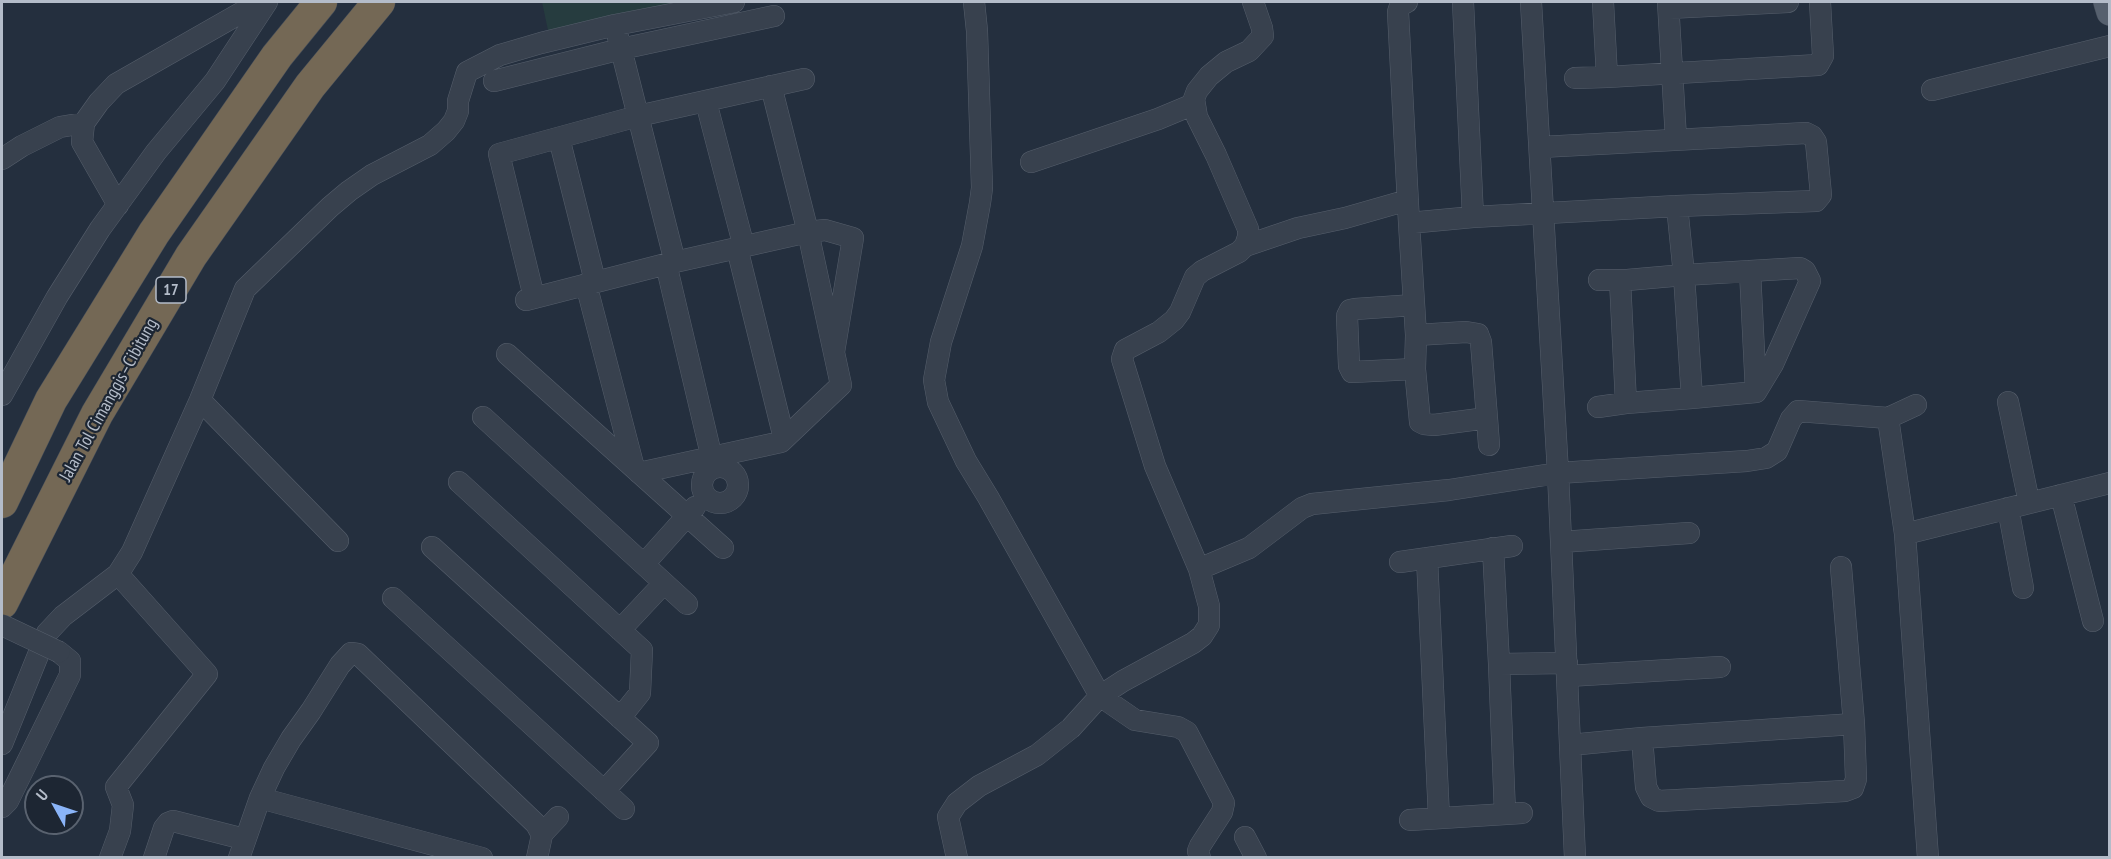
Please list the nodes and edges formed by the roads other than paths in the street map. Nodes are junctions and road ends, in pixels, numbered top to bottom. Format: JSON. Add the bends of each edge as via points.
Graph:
{"nodes":[{"id":1,"x":260,"y":2,"type":"edge"},
{"id":2,"x":267,"y":2,"type":"edge"},
{"id":3,"x":321,"y":2,"type":"edge"},
{"id":4,"x":379,"y":2,"type":"edge"},
{"id":5,"x":734,"y":2,"type":"edge"},
{"id":6,"x":974,"y":2,"type":"edge"},
{"id":7,"x":1253,"y":2,"type":"edge"},
{"id":8,"x":1407,"y":2,"type":"edge"},
{"id":9,"x":1463,"y":2,"type":"edge"},
{"id":10,"x":1531,"y":2,"type":"edge"},
{"id":11,"x":1603,"y":2,"type":"edge"},
{"id":12,"x":1788,"y":2,"type":"edge"},
{"id":13,"x":1820,"y":2,"type":"edge"},
{"id":14,"x":2107,"y":2,"type":"edge"},
{"id":15,"x":1668,"y":5,"type":"edge"},
{"id":16,"x":2109,"y":12,"type":"edge"},
{"id":17,"x":774,"y":16,"type":"dead end"},
{"id":18,"x":615,"y":25,"type":"junction"},
{"id":19,"x":2109,"y":46,"type":"edge"},
{"id":20,"x":621,"y":49,"type":"junction"},
{"id":21,"x":1672,"y":74,"type":"junction"},
{"id":22,"x":1607,"y":77,"type":"junction"},
{"id":23,"x":1575,"y":78,"type":"dead end"},
{"id":24,"x":804,"y":79,"type":"dead end"},
{"id":25,"x":494,"y":81,"type":"dead end"},
{"id":26,"x":771,"y":86,"type":"junction"},
{"id":27,"x":1932,"y":90,"type":"dead end"},
{"id":28,"x":706,"y":102,"type":"junction"},
{"id":29,"x":1194,"y":104,"type":"junction"},
{"id":30,"x":638,"y":116,"type":"junction"},
{"id":31,"x":84,"y":123,"type":"junction"},
{"id":32,"x":559,"y":138,"type":"junction"},
{"id":33,"x":1676,"y":139,"type":"junction"},
{"id":34,"x":1540,"y":147,"type":"junction"},
{"id":35,"x":2,"y":159,"type":"edge"},
{"id":36,"x":1031,"y":162,"type":"dead end"},
{"id":37,"x":1408,"y":200,"type":"junction"},
{"id":38,"x":118,"y":205,"type":"junction"},
{"id":39,"x":1677,"y":206,"type":"junction"},
{"id":40,"x":1543,"y":213,"type":"junction"},
{"id":41,"x":1473,"y":217,"type":"junction"},
{"id":42,"x":1409,"y":223,"type":"junction"},
{"id":43,"x":808,"y":232,"type":"junction"},
{"id":44,"x":1245,"y":246,"type":"junction"},
{"id":45,"x":740,"y":248,"type":"junction"},
{"id":46,"x":671,"y":263,"type":"junction"},
{"id":47,"x":1750,"y":271,"type":"junction"},
{"id":48,"x":1684,"y":275,"type":"junction"},
{"id":49,"x":1599,"y":280,"type":"dead end"},
{"id":50,"x":1620,"y":280,"type":"junction"},
{"id":51,"x":591,"y":282,"type":"junction"},
{"id":52,"x":1414,"y":306,"type":"junction"},
{"id":53,"x":1416,"y":334,"type":"junction"},
{"id":54,"x":834,"y":352,"type":"junction"},
{"id":55,"x":507,"y":354,"type":"dead end"},
{"id":56,"x":1415,"y":369,"type":"junction"},
{"id":57,"x":1756,"y":392,"type":"junction"},
{"id":58,"x":2,"y":395,"type":"edge"},
{"id":59,"x":1692,"y":398,"type":"junction"},
{"id":60,"x":200,"y":400,"type":"junction"},
{"id":61,"x":2008,"y":402,"type":"dead end"},
{"id":62,"x":1626,"y":403,"type":"junction"},
{"id":63,"x":1916,"y":405,"type":"dead end"},
{"id":64,"x":1598,"y":407,"type":"dead end"},
{"id":65,"x":483,"y":417,"type":"dead end"},
{"id":66,"x":1487,"y":418,"type":"junction"},
{"id":67,"x":1888,"y":418,"type":"junction"},
{"id":68,"x":784,"y":438,"type":"junction"},
{"id":69,"x":1489,"y":445,"type":"dead end"},
{"id":70,"x":712,"y":462,"type":"junction"},
{"id":71,"x":637,"y":470,"type":"junction"},
{"id":72,"x":1558,"y":473,"type":"junction"},
{"id":73,"x":459,"y":482,"type":"dead end"},
{"id":74,"x":2109,"y":483,"type":"edge"},
{"id":75,"x":2061,"y":495,"type":"junction"},
{"id":76,"x":705,"y":496,"type":"junction"},
{"id":77,"x":2,"y":502,"type":"edge"},
{"id":78,"x":2029,"y":502,"type":"junction"},
{"id":79,"x":2007,"y":508,"type":"junction"},
{"id":80,"x":687,"y":516,"type":"junction"},
{"id":81,"x":1689,"y":533,"type":"dead end"},
{"id":82,"x":1905,"y":534,"type":"junction"},
{"id":83,"x":338,"y":541,"type":"dead end"},
{"id":84,"x":1561,"y":542,"type":"junction"},
{"id":85,"x":432,"y":547,"type":"dead end"},
{"id":86,"x":723,"y":548,"type":"dead end"},
{"id":87,"x":1427,"y":558,"type":"junction"},
{"id":88,"x":1400,"y":562,"type":"dead end"},
{"id":89,"x":644,"y":564,"type":"junction"},
{"id":90,"x":1841,"y":567,"type":"dead end"},
{"id":91,"x":1199,"y":569,"type":"junction"},
{"id":92,"x":118,"y":574,"type":"junction"},
{"id":93,"x":664,"y":583,"type":"junction"},
{"id":94,"x":2023,"y":588,"type":"dead end"},
{"id":95,"x":393,"y":598,"type":"dead end"},
{"id":96,"x":2,"y":603,"type":"edge"},
{"id":97,"x":687,"y":604,"type":"dead end"},
{"id":98,"x":2093,"y":621,"type":"dead end"},
{"id":99,"x":2,"y":625,"type":"edge"},
{"id":100,"x":620,"y":630,"type":"junction"},
{"id":101,"x":1499,"y":664,"type":"junction"},
{"id":102,"x":1720,"y":667,"type":"dead end"},
{"id":103,"x":1568,"y":670,"type":"junction"},
{"id":104,"x":1100,"y":696,"type":"junction"},
{"id":105,"x":620,"y":718,"type":"junction"},
{"id":106,"x":1854,"y":724,"type":"junction"},
{"id":107,"x":1642,"y":738,"type":"junction"},
{"id":108,"x":2,"y":744,"type":"edge"},
{"id":109,"x":1570,"y":745,"type":"junction"},
{"id":110,"x":604,"y":791,"type":"junction"},
{"id":111,"x":260,"y":798,"type":"junction"},
{"id":112,"x":2,"y":807,"type":"edge"},
{"id":113,"x":624,"y":809,"type":"dead end"},
{"id":114,"x":558,"y":817,"type":"dead end"},
{"id":115,"x":1439,"y":818,"type":"junction"},
{"id":116,"x":1410,"y":820,"type":"dead end"},
{"id":117,"x":542,"y":834,"type":"junction"},
{"id":118,"x":1245,"y":837,"type":"dead end"},
{"id":119,"x":242,"y":848,"type":"edge"},
{"id":120,"x":110,"y":858,"type":"edge"},
{"id":121,"x":154,"y":858,"type":"edge"},
{"id":122,"x":482,"y":858,"type":"edge"},
{"id":123,"x":537,"y":858,"type":"edge"},
{"id":124,"x":957,"y":858,"type":"edge"},
{"id":125,"x":1200,"y":858,"type":"edge"},
{"id":126,"x":1256,"y":858,"type":"edge"},
{"id":127,"x":1575,"y":858,"type":"edge"},
{"id":128,"x":1928,"y":858,"type":"edge"}],
"edges":[{"from":1,"to":31,"type":"street","via":[[116,84]]},
{"from":2,"to":38,"type":"street","via":[[215,81]]},
{"from":3,"to":77,"type":"highway","number":"17","via":[[277,56],[154,233],[51,400]]},
{"from":4,"to":96,"type":"highway","name":"Jalan Tol Cimanggis–Cibitung","number":"17","via":[[310,86],[191,256],[97,414]]},
{"from":5,"to":18,"type":"street"},
{"from":6,"to":104,"type":"street","via":[[982,188],[972,246],[940,342],[934,380],[938,402],[966,461]]},
{"from":7,"to":29,"type":"street","via":[[1263,36],[1249,51],[1209,76],[1197,91]]},
{"from":8,"to":37,"type":"street","via":[[1398,12]]},
{"from":9,"to":41,"type":"street"},
{"from":10,"to":34,"type":"street"},
{"from":11,"to":22,"type":"street"},
{"from":12,"to":15,"type":"street"},
{"from":13,"to":21,"type":"street","via":[[1823,56],[1818,65]]},
{"from":14,"to":16,"type":"main road"},
{"from":15,"to":21,"type":"street"},
{"from":17,"to":20,"type":"street"},
{"from":18,"to":20,"type":"street"},
{"from":18,"to":60,"type":"street","via":[[500,55],[465,76],[454,121],[438,138],[349,191],[245,289]]},
{"from":19,"to":27,"type":"street"},
{"from":20,"to":25,"type":"street"},
{"from":20,"to":30,"type":"street"},
{"from":21,"to":22,"type":"street"},
{"from":21,"to":33,"type":"street"},
{"from":22,"to":23,"type":"street"},
{"from":24,"to":26,"type":"street"},
{"from":26,"to":28,"type":"street"},
{"from":26,"to":43,"type":"street"},
{"from":28,"to":30,"type":"street"},
{"from":28,"to":45,"type":"street"},
{"from":29,"to":36,"type":"street"},
{"from":29,"to":44,"type":"street","via":[[1248,230]]},
{"from":30,"to":32,"type":"street"},
{"from":30,"to":46,"type":"street"},
{"from":31,"to":35,"type":"street","via":[[60,127]]},
{"from":31,"to":38,"type":"street","via":[[82,142]]},
{"from":32,"to":51,"type":"street"},
{"from":32,"to":51,"type":"street","via":[[499,154],[530,298]]},
{"from":33,"to":34,"type":"street"},
{"from":33,"to":39,"type":"street","via":[[1806,133],[1816,142],[1821,195],[1816,201]]},
{"from":34,"to":40,"type":"street"},
{"from":37,"to":42,"type":"street"},
{"from":37,"to":44,"type":"street"},
{"from":38,"to":58,"type":"street","via":[[57,297]]},
{"from":39,"to":40,"type":"street"},
{"from":39,"to":48,"type":"street"},
{"from":40,"to":41,"type":"street"},
{"from":40,"to":72,"type":"street"},
{"from":41,"to":42,"type":"street"},
{"from":42,"to":52,"type":"street"},
{"from":43,"to":45,"type":"street"},
{"from":43,"to":54,"type":"street"},
{"from":43,"to":54,"type":"street","via":[[825,230],[854,238]]},
{"from":44,"to":91,"type":"street","via":[[1195,277],[1174,320],[1125,350],[1122,359],[1155,466]]},
{"from":45,"to":46,"type":"street"},
{"from":45,"to":68,"type":"street"},
{"from":46,"to":51,"type":"street"},
{"from":46,"to":70,"type":"street"},
{"from":47,"to":48,"type":"street"},
{"from":47,"to":57,"type":"street"},
{"from":47,"to":57,"type":"street","via":[[1800,268],[1810,281],[1773,364]]},
{"from":48,"to":50,"type":"street"},
{"from":48,"to":59,"type":"street"},
{"from":49,"to":50,"type":"street"},
{"from":50,"to":62,"type":"street"},
{"from":51,"to":71,"type":"street"},
{"from":52,"to":53,"type":"street"},
{"from":52,"to":56,"type":"street","via":[[1355,309],[1347,316],[1348,366],[1352,372]]},
{"from":53,"to":56,"type":"street"},
{"from":53,"to":66,"type":"street","via":[[1478,334]]},
{"from":54,"to":68,"type":"street","via":[[841,385]]},
{"from":55,"to":71,"type":"street"},
{"from":56,"to":66,"type":"street","via":[[1420,422],[1434,425]]},
{"from":57,"to":59,"type":"street"},
{"from":59,"to":62,"type":"street"},
{"from":60,"to":83,"type":"street"},
{"from":60,"to":92,"type":"street","via":[[132,552]]},
{"from":61,"to":78,"type":"street"},
{"from":62,"to":64,"type":"street"},
{"from":63,"to":67,"type":"street"},
{"from":65,"to":89,"type":"street"},
{"from":66,"to":69,"type":"street"},
{"from":67,"to":72,"type":"street","via":[[1798,411],[1777,451],[1766,458]]},
{"from":67,"to":82,"type":"street"},
{"from":68,"to":70,"type":"street"},
{"from":70,"to":71,"type":"street"},
{"from":70,"to":76,"type":"street","via":[[702,485]]},
{"from":70,"to":76,"type":"street","via":[[735,473],[739,484],[736,495],[726,503],[714,503]]},
{"from":71,"to":80,"type":"street"},
{"from":72,"to":84,"type":"street"},
{"from":72,"to":91,"type":"street","via":[[1449,490],[1312,504],[1249,548]]},
{"from":73,"to":100,"type":"street"},
{"from":74,"to":75,"type":"street"},
{"from":75,"to":78,"type":"street"},
{"from":75,"to":98,"type":"street"},
{"from":76,"to":80,"type":"street"},
{"from":78,"to":79,"type":"street"},
{"from":79,"to":82,"type":"street"},
{"from":79,"to":94,"type":"street"},
{"from":80,"to":86,"type":"street"},
{"from":80,"to":89,"type":"street"},
{"from":81,"to":84,"type":"street"},
{"from":82,"to":128,"type":"street"},
{"from":84,"to":103,"type":"street"},
{"from":85,"to":105,"type":"street"},
{"from":87,"to":88,"type":"street"},
{"from":87,"to":101,"type":"street","via":[[1502,547]]},
{"from":87,"to":115,"type":"street"},
{"from":89,"to":93,"type":"street"},
{"from":90,"to":106,"type":"street"},
{"from":91,"to":104,"type":"street","via":[[1210,618],[1202,636]]},
{"from":92,"to":108,"type":"street","via":[[47,633]]},
{"from":92,"to":120,"type":"street","via":[[207,674],[116,787],[123,805],[120,831]]},
{"from":93,"to":97,"type":"street"},
{"from":93,"to":100,"type":"street"},
{"from":95,"to":110,"type":"street"},
{"from":99,"to":112,"type":"street","bridge":true,"via":[[70,661],[70,675]]},
{"from":100,"to":105,"type":"street","via":[[642,650],[640,693]]},
{"from":101,"to":103,"type":"street"},
{"from":101,"to":115,"type":"street","via":[[1513,813]]},
{"from":102,"to":103,"type":"street"},
{"from":103,"to":109,"type":"street"},
{"from":104,"to":124,"type":"street","via":[[1071,728],[1037,755],[957,803],[948,818]]},
{"from":104,"to":125,"type":"street","via":[[1135,720],[1187,732],[1224,803],[1200,846]]},
{"from":105,"to":110,"type":"street","via":[[648,743]]},
{"from":106,"to":107,"type":"street"},
{"from":106,"to":107,"type":"street","via":[[1856,779],[1853,788],[1845,791],[1659,801],[1651,797],[1646,787]]},
{"from":107,"to":109,"type":"street"},
{"from":109,"to":127,"type":"street"},
{"from":110,"to":113,"type":"street"},
{"from":111,"to":117,"type":"street","via":[[291,739],[351,653],[365,658],[525,812]]},
{"from":111,"to":119,"type":"street"},
{"from":111,"to":122,"type":"street"},
{"from":114,"to":117,"type":"street"},
{"from":115,"to":116,"type":"street"},
{"from":117,"to":123,"type":"street"},
{"from":118,"to":126,"type":"street"},
{"from":119,"to":121,"type":"street","via":[[173,821],[164,828]]}]}
